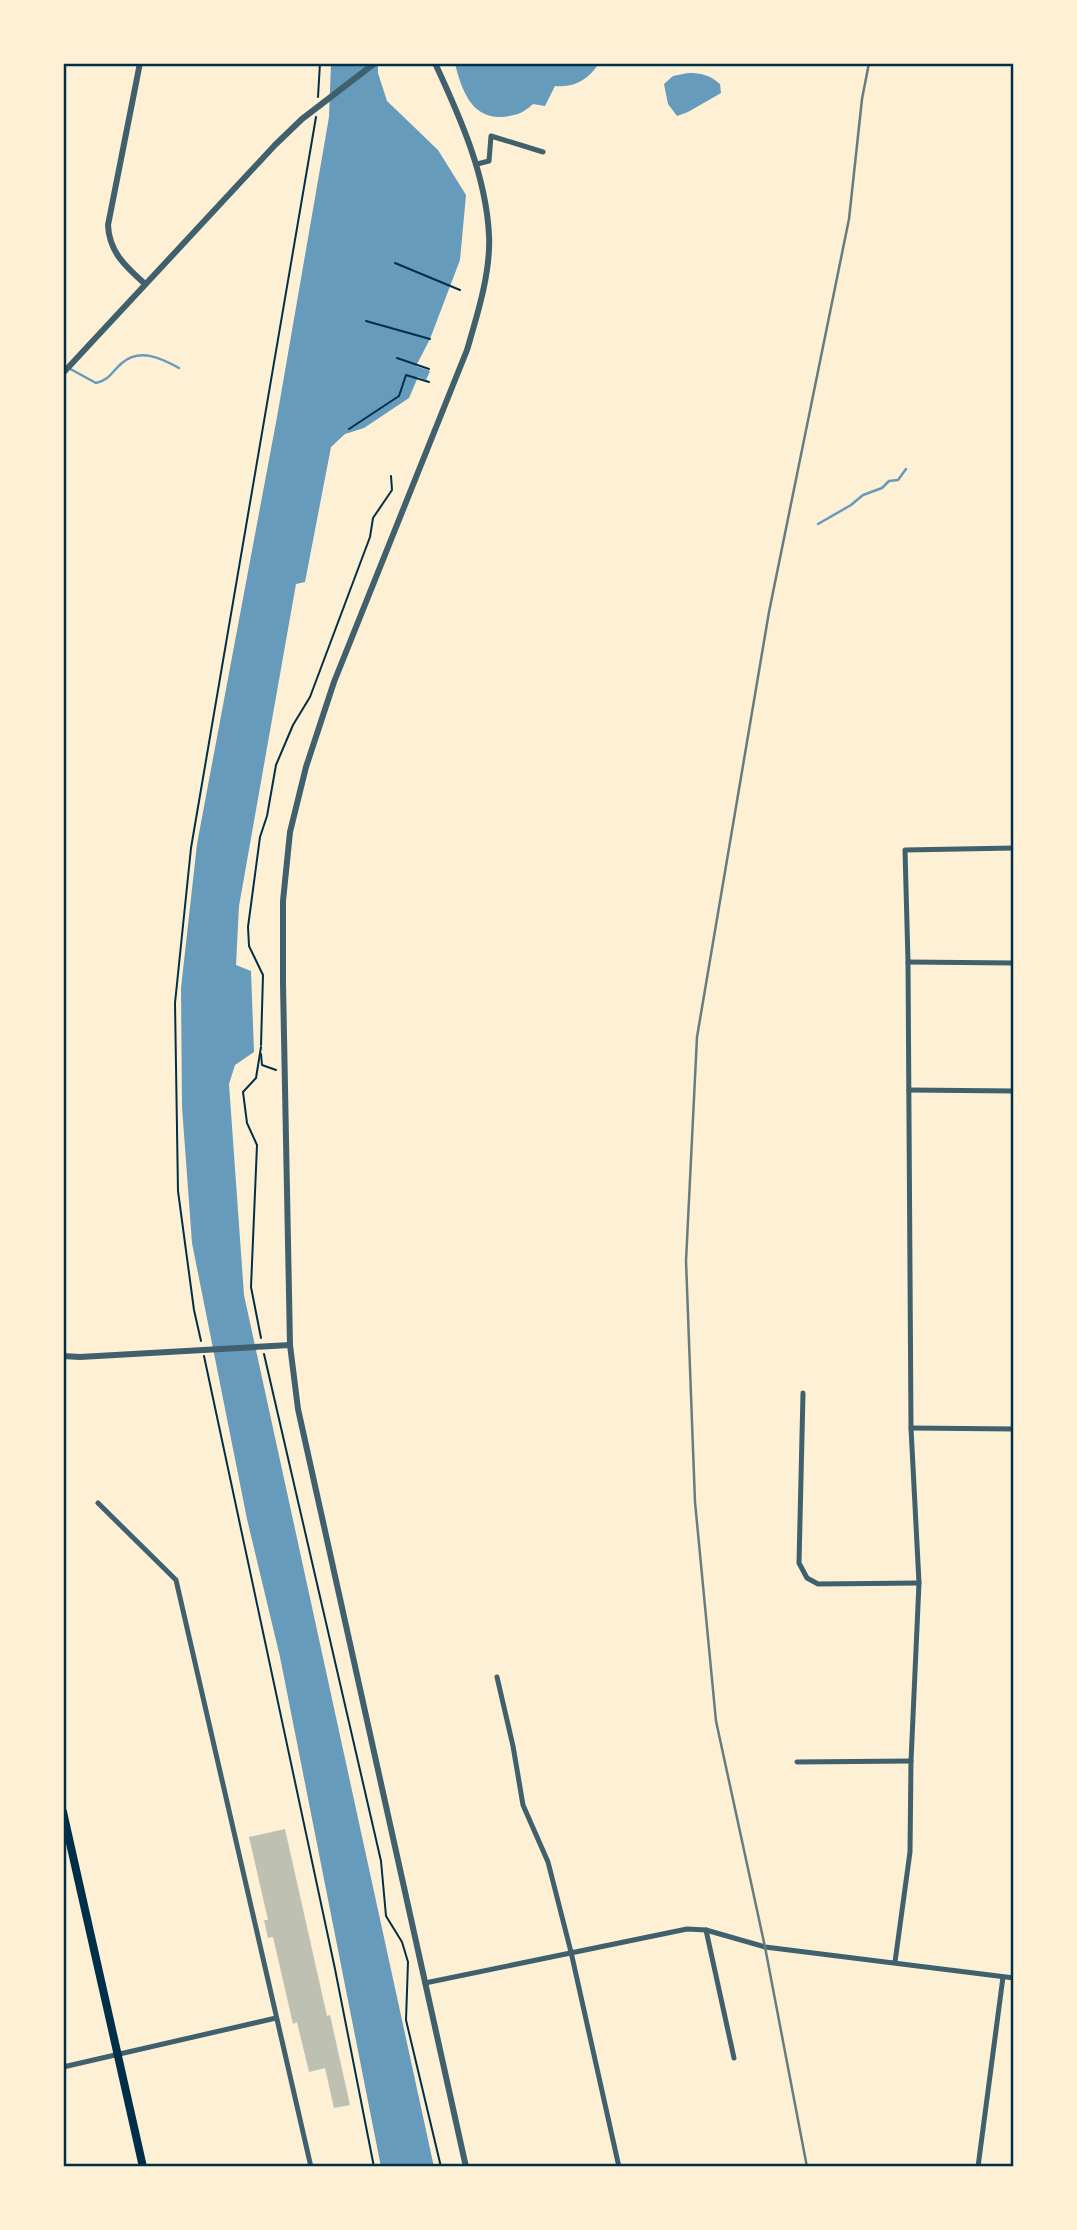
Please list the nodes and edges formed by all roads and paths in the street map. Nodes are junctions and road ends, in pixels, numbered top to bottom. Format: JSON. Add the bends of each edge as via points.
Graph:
{"nodes":[{"id":1,"x":139,"y":63,"type":"edge"},
{"id":2,"x":320,"y":63,"type":"edge"},
{"id":3,"x":376,"y":63,"type":"edge"},
{"id":4,"x":435,"y":63,"type":"edge"},
{"id":5,"x":317,"y":103,"type":"dead end"},
{"id":6,"x":316,"y":115,"type":"dead end"},
{"id":7,"x":543,"y":152,"type":"dead end"},
{"id":8,"x":477,"y":163,"type":"junction"},
{"id":9,"x":395,"y":263,"type":"dead end"},
{"id":10,"x":145,"y":284,"type":"junction"},
{"id":11,"x":460,"y":290,"type":"dead end"},
{"id":12,"x":366,"y":321,"type":"dead end"},
{"id":13,"x":430,"y":339,"type":"dead end"},
{"id":14,"x":397,"y":358,"type":"dead end"},
{"id":15,"x":429,"y":369,"type":"dead end"},
{"id":16,"x":63,"y":373,"type":"edge"},
{"id":17,"x":429,"y":382,"type":"dead end"},
{"id":18,"x":349,"y":429,"type":"dead end"},
{"id":19,"x":1014,"y":848,"type":"edge"},
{"id":20,"x":908,"y":962,"type":"junction"},
{"id":21,"x":1014,"y":964,"type":"edge"},
{"id":22,"x":261,"y":1047,"type":"dead end"},
{"id":23,"x":262,"y":1065,"type":"dead end"},
{"id":24,"x":277,"y":1070,"type":"dead end"},
{"id":25,"x":909,"y":1090,"type":"junction"},
{"id":26,"x":1014,"y":1091,"type":"edge"},
{"id":27,"x":290,"y":1345,"type":"junction"},
{"id":28,"x":63,"y":1356,"type":"edge"},
{"id":29,"x":803,"y":1393,"type":"dead end"},
{"id":30,"x":911,"y":1428,"type":"junction"},
{"id":31,"x":1014,"y":1429,"type":"edge"},
{"id":32,"x":98,"y":1503,"type":"dead end"},
{"id":33,"x":919,"y":1583,"type":"junction"},
{"id":34,"x":496,"y":1677,"type":"dead end"},
{"id":35,"x":911,"y":1761,"type":"junction"},
{"id":36,"x":797,"y":1762,"type":"dead end"},
{"id":37,"x":63,"y":1812,"type":"edge"},
{"id":38,"x":706,"y":1930,"type":"junction"},
{"id":39,"x":572,"y":1952,"type":"junction"},
{"id":40,"x":895,"y":1962,"type":"junction"},
{"id":41,"x":1003,"y":1977,"type":"junction"},
{"id":42,"x":1014,"y":1978,"type":"edge"},
{"id":43,"x":425,"y":1983,"type":"junction"},
{"id":44,"x":276,"y":2018,"type":"junction"},
{"id":45,"x":117,"y":2055,"type":"junction"},
{"id":46,"x":734,"y":2059,"type":"dead end"},
{"id":47,"x":63,"y":2067,"type":"edge"},
{"id":48,"x":144,"y":2167,"type":"edge"},
{"id":49,"x":311,"y":2167,"type":"edge"},
{"id":50,"x":374,"y":2167,"type":"edge"},
{"id":51,"x":441,"y":2167,"type":"edge"},
{"id":52,"x":466,"y":2167,"type":"edge"},
{"id":53,"x":619,"y":2167,"type":"edge"},
{"id":54,"x":978,"y":2167,"type":"edge"}],
"edges":[{"from":1,"to":10,"type":"street","via":[[108,225],[116,254]]},
{"from":2,"to":5,"type":"path"},
{"from":3,"to":10,"type":"street","via":[[302,119]]},
{"from":4,"to":8,"type":"street"},
{"from":6,"to":50,"type":"path","via":[[191,848],[175,1003],[178,1191],[194,1310]]},
{"from":7,"to":8,"type":"street","via":[[491,136],[489,161]]},
{"from":8,"to":27,"type":"street","via":[[489,236],[483,296],[467,350],[334,682],[290,832],[283,929]]},
{"from":9,"to":11,"type":"path"},
{"from":10,"to":16,"type":"street"},
{"from":12,"to":13,"type":"path"},
{"from":14,"to":15,"type":"path"},
{"from":17,"to":18,"type":"path","via":[[406,375],[399,396]]},
{"from":19,"to":20,"type":"street","via":[[905,850]]},
{"from":20,"to":21,"type":"street"},
{"from":20,"to":25,"type":"street"},
{"from":22,"to":51,"type":"path","via":[[256,1078],[243,1092],[247,1123],[257,1144],[251,1287],[381,1861],[386,1916],[408,1962],[406,2020]]},
{"from":23,"to":24,"type":"path"},
{"from":25,"to":26,"type":"street"},
{"from":25,"to":30,"type":"street"},
{"from":27,"to":28,"type":"street"},
{"from":27,"to":43,"type":"street","via":[[298,1409]]},
{"from":29,"to":33,"type":"street","via":[[799,1563],[807,1577],[818,1584]]},
{"from":30,"to":31,"type":"street"},
{"from":30,"to":33,"type":"street"},
{"from":32,"to":44,"type":"street","via":[[176,1580]]},
{"from":33,"to":35,"type":"street"},
{"from":34,"to":39,"type":"street","via":[[523,1805],[548,1862]]},
{"from":35,"to":36,"type":"street"},
{"from":35,"to":40,"type":"street","via":[[910,1852]]},
{"from":37,"to":45,"type":"main road"},
{"from":38,"to":39,"type":"street","via":[[687,1929]]},
{"from":38,"to":40,"type":"street","via":[[765,1947]]},
{"from":38,"to":46,"type":"street"},
{"from":39,"to":43,"type":"street"},
{"from":39,"to":53,"type":"street"},
{"from":40,"to":41,"type":"street"},
{"from":41,"to":42,"type":"street"},
{"from":41,"to":54,"type":"street"},
{"from":43,"to":52,"type":"street"},
{"from":44,"to":45,"type":"street"},
{"from":44,"to":49,"type":"street"},
{"from":45,"to":47,"type":"street"},
{"from":45,"to":48,"type":"main road"}]}
